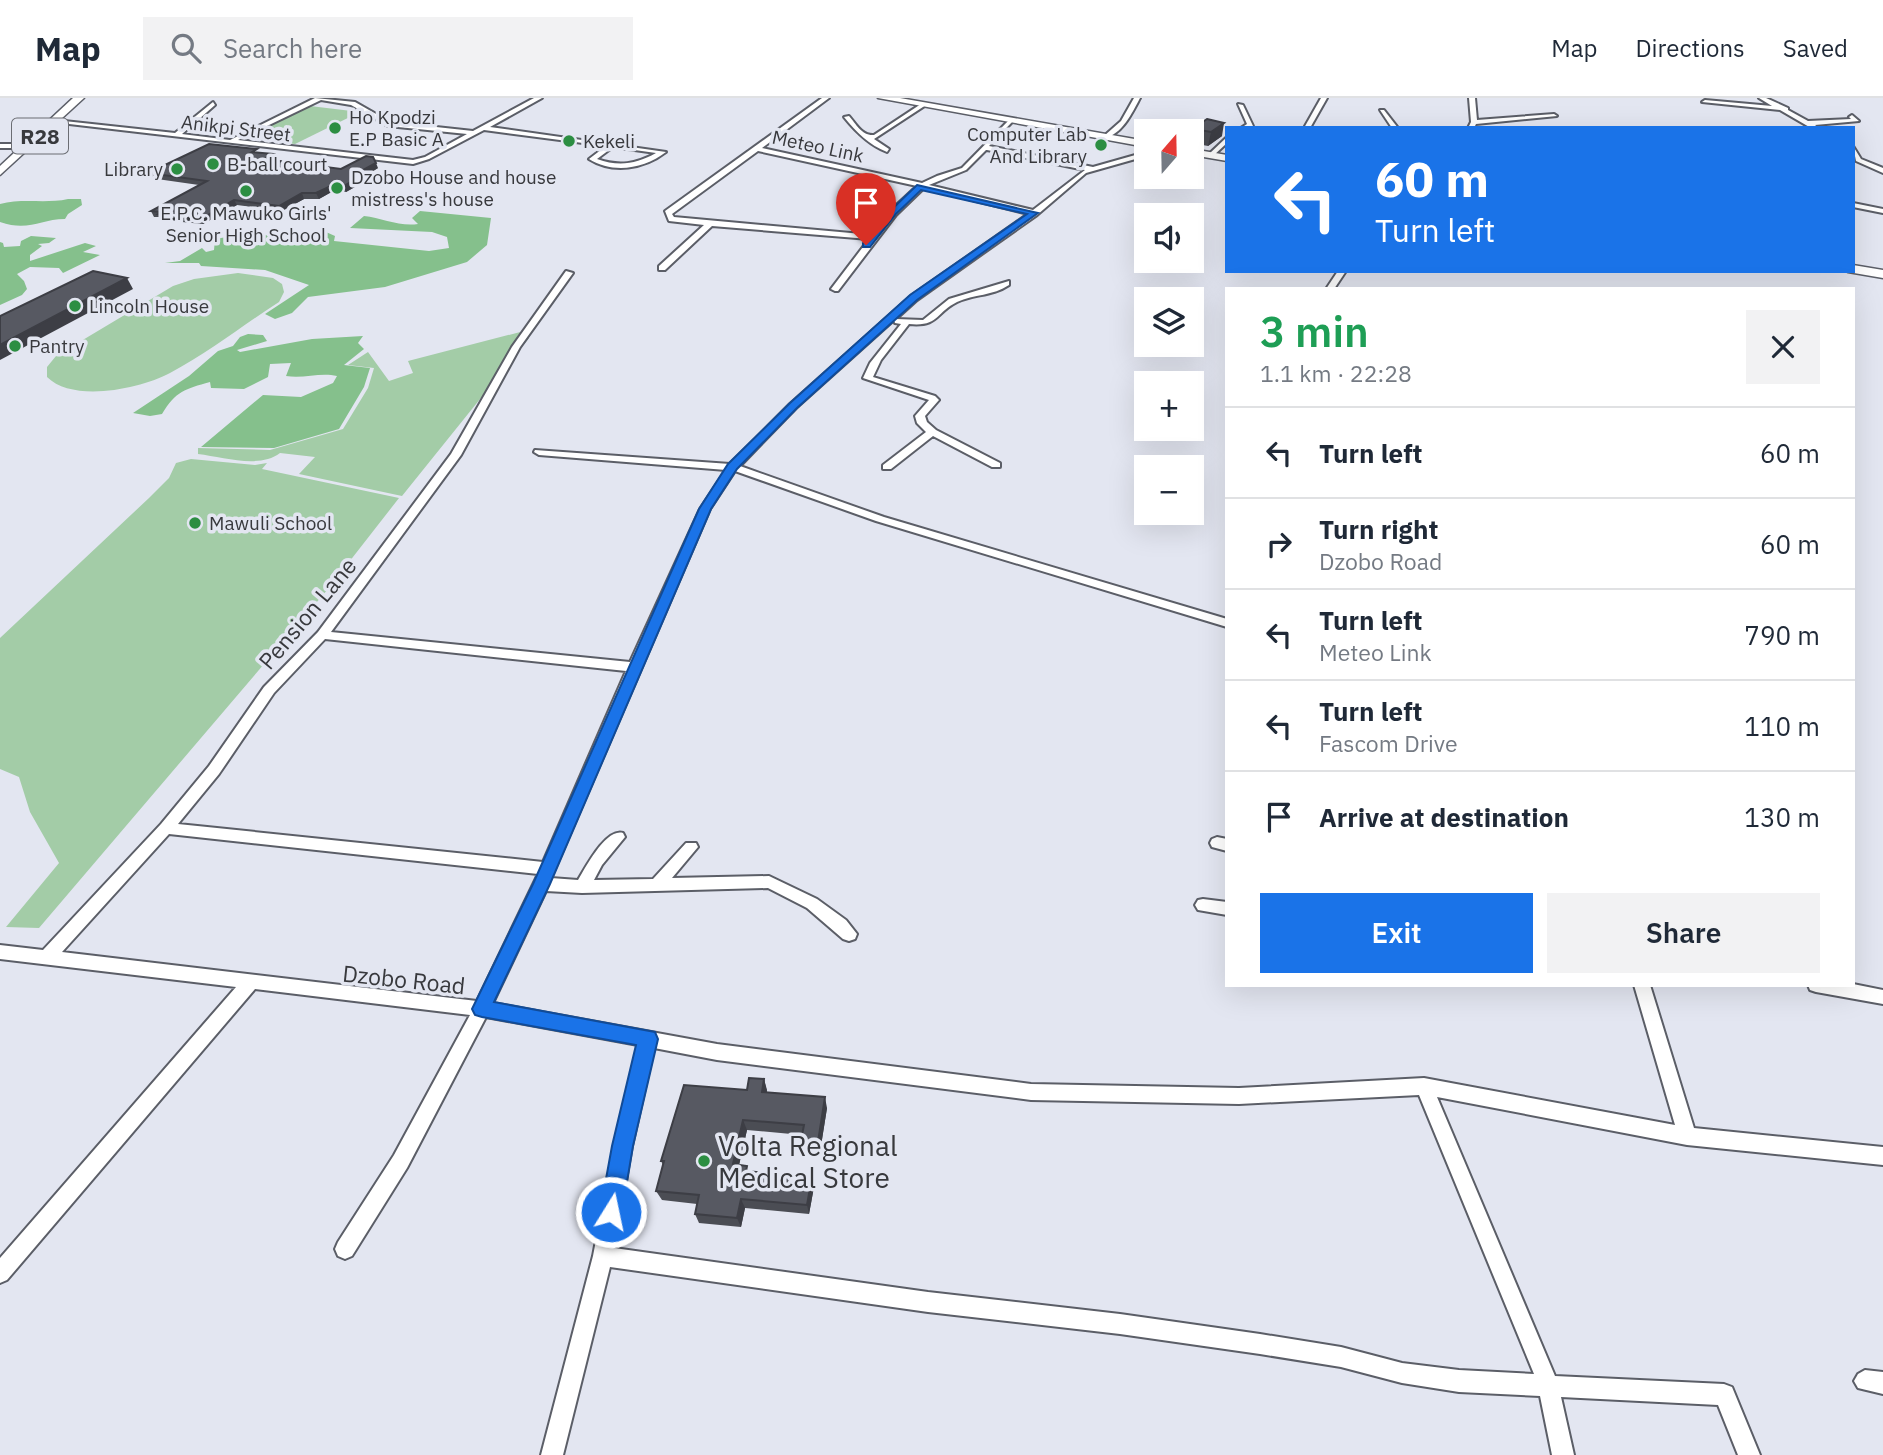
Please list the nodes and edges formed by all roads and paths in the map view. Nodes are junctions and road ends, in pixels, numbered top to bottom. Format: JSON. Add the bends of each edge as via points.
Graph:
{"nodes":[{"id":1,"x":79,"y":98,"type":"edge"},
{"id":2,"x":319,"y":98,"type":"edge"},
{"id":3,"x":538,"y":98,"type":"edge"},
{"id":4,"x":826,"y":98,"type":"edge"},
{"id":5,"x":883,"y":98,"type":"edge"},
{"id":6,"x":1137,"y":98,"type":"edge"},
{"id":7,"x":1324,"y":98,"type":"edge"},
{"id":8,"x":1472,"y":98,"type":"edge"},
{"id":9,"x":1761,"y":98,"type":"edge"},
{"id":10,"x":1705,"y":102,"type":"dead end"},
{"id":11,"x":213,"y":104,"type":"dead end"},
{"id":12,"x":923,"y":105,"type":"junction"},
{"id":13,"x":1240,"y":105,"type":"dead end"},
{"id":14,"x":1786,"y":109,"type":"junction"},
{"id":15,"x":1382,"y":111,"type":"dead end"},
{"id":16,"x":1554,"y":116,"type":"dead end"},
{"id":17,"x":847,"y":117,"type":"dead end"},
{"id":18,"x":1852,"y":117,"type":"dead end"},
{"id":19,"x":1011,"y":120,"type":"junction"},
{"id":20,"x":55,"y":122,"type":"junction"},
{"id":21,"x":1807,"y":123,"type":"junction"},
{"id":22,"x":1472,"y":125,"type":"edge"},
{"id":23,"x":1249,"y":126,"type":"edge"},
{"id":24,"x":1308,"y":126,"type":"edge"},
{"id":25,"x":1393,"y":126,"type":"edge"},
{"id":26,"x":1812,"y":126,"type":"edge"},
{"id":27,"x":484,"y":128,"type":"junction"},
{"id":28,"x":476,"y":133,"type":"junction"},
{"id":29,"x":176,"y":136,"type":"junction"},
{"id":30,"x":1106,"y":137,"type":"junction"},
{"id":31,"x":869,"y":138,"type":"junction"},
{"id":32,"x":1225,"y":141,"type":"edge"},
{"id":33,"x":228,"y":142,"type":"junction"},
{"id":34,"x":1134,"y":142,"type":"edge"},
{"id":35,"x":612,"y":145,"type":"junction"},
{"id":36,"x":0,"y":146,"type":"edge"},
{"id":37,"x":28,"y":146,"type":"junction"},
{"id":38,"x":987,"y":148,"type":"junction"},
{"id":39,"x":759,"y":149,"type":"junction"},
{"id":40,"x":887,"y":150,"type":"dead end"},
{"id":41,"x":1204,"y":154,"type":"edge"},
{"id":42,"x":1855,"y":154,"type":"edge"},
{"id":43,"x":1211,"y":155,"type":"junction"},
{"id":44,"x":1134,"y":157,"type":"edge"},
{"id":45,"x":1225,"y":158,"type":"edge"},
{"id":46,"x":1092,"y":169,"type":"junction"},
{"id":47,"x":0,"y":171,"type":"edge"},
{"id":48,"x":1883,"y":171,"type":"edge"},
{"id":49,"x":920,"y":187,"type":"junction"},
{"id":50,"x":1855,"y":205,"type":"edge"},
{"id":51,"x":1883,"y":211,"type":"edge"},
{"id":52,"x":1034,"y":213,"type":"junction"},
{"id":53,"x":710,"y":224,"type":"junction"},
{"id":54,"x":873,"y":237,"type":"junction"},
{"id":55,"x":662,"y":268,"type":"dead end"},
{"id":56,"x":1855,"y":268,"type":"edge"},
{"id":57,"x":569,"y":273,"type":"dead end"},
{"id":58,"x":1883,"y":274,"type":"edge"},
{"id":59,"x":1006,"y":283,"type":"dead end"},
{"id":60,"x":835,"y":289,"type":"dead end"},
{"id":61,"x":891,"y":319,"type":"junction"},
{"id":62,"x":906,"y":323,"type":"junction"},
{"id":63,"x":932,"y":432,"type":"junction"},
{"id":64,"x":539,"y":452,"type":"dead end"},
{"id":65,"x":996,"y":465,"type":"dead end"},
{"id":66,"x":733,"y":467,"type":"junction"},
{"id":67,"x":887,"y":467,"type":"dead end"},
{"id":68,"x":1225,"y":622,"type":"edge"},
{"id":69,"x":322,"y":635,"type":"junction"},
{"id":70,"x":634,"y":667,"type":"junction"},
{"id":71,"x":166,"y":828,"type":"junction"},
{"id":72,"x":618,"y":837,"type":"dead end"},
{"id":73,"x":691,"y":847,"type":"dead end"},
{"id":74,"x":545,"y":877,"type":"junction"},
{"id":75,"x":656,"y":886,"type":"junction"},
{"id":76,"x":582,"y":887,"type":"junction"},
{"id":77,"x":1203,"y":905,"type":"dead end"},
{"id":78,"x":1225,"y":909,"type":"edge"},
{"id":79,"x":849,"y":934,"type":"dead end"},
{"id":80,"x":0,"y":952,"type":"edge"},
{"id":81,"x":47,"y":957,"type":"junction"},
{"id":82,"x":250,"y":983,"type":"junction"},
{"id":83,"x":1643,"y":987,"type":"edge"},
{"id":84,"x":1827,"y":987,"type":"edge"},
{"id":85,"x":1883,"y":997,"type":"edge"},
{"id":86,"x":482,"y":1009,"type":"junction"},
{"id":87,"x":648,"y":1039,"type":"junction"},
{"id":88,"x":1424,"y":1086,"type":"junction"},
{"id":89,"x":1687,"y":1136,"type":"junction"},
{"id":90,"x":1883,"y":1156,"type":"edge"},
{"id":91,"x":345,"y":1249,"type":"dead end"},
{"id":92,"x":603,"y":1256,"type":"junction"},
{"id":93,"x":0,"y":1273,"type":"edge"},
{"id":94,"x":1548,"y":1384,"type":"junction"},
{"id":95,"x":552,"y":1455,"type":"edge"},
{"id":96,"x":1563,"y":1455,"type":"edge"},
{"id":97,"x":1749,"y":1455,"type":"edge"}],
"edges":[{"from":1,"to":20,"type":"main road","number":"R28"},
{"from":2,"to":28,"type":"street","via":[[353,103],[388,124]]},
{"from":2,"to":33,"type":"street"},
{"from":3,"to":27,"type":"street"},
{"from":4,"to":39,"type":"street"},
{"from":5,"to":12,"type":"main road"},
{"from":6,"to":30,"type":"street","via":[[1124,122]]},
{"from":7,"to":24,"type":"street"},
{"from":8,"to":22,"type":"street"},
{"from":9,"to":14,"type":"street"},
{"from":10,"to":14,"type":"street"},
{"from":11,"to":29,"type":"street"},
{"from":12,"to":19,"type":"main road"},
{"from":12,"to":31,"type":"street"},
{"from":13,"to":23,"type":"street"},
{"from":14,"to":21,"type":"street"},
{"from":15,"to":25,"type":"street"},
{"from":16,"to":22,"type":"street"},
{"from":17,"to":31,"type":"street"},
{"from":18,"to":21,"type":"street","via":[[1856,121]]},
{"from":19,"to":30,"type":"main road"},
{"from":19,"to":38,"type":"street"},
{"from":20,"to":29,"type":"street","name":"Anikpi Street"},
{"from":20,"to":37,"type":"main road","number":"R28"},
{"from":21,"to":26,"type":"street"},
{"from":27,"to":28,"type":"street"},
{"from":27,"to":35,"type":"street"},
{"from":28,"to":33,"type":"street","name":"Anikpi Street","via":[[413,162]]},
{"from":29,"to":33,"type":"street","name":"Anikpi Street"},
{"from":30,"to":34,"type":"main road"},
{"from":31,"to":40,"type":"street"},
{"from":32,"to":43,"type":"street"},
{"from":35,"to":35,"type":"street","via":[[592,159],[642,165],[663,152]]},
{"from":36,"to":37,"type":"street"},
{"from":37,"to":47,"type":"main road","number":"R28"},
{"from":38,"to":46,"type":"street"},
{"from":38,"to":49,"type":"street","via":[[964,169]]},
{"from":39,"to":49,"type":"street","name":"Meteo Link","via":[[847,166]]},
{"from":39,"to":53,"type":"street","via":[[668,213],[672,219]]},
{"from":41,"to":43,"type":"main road"},
{"from":42,"to":48,"type":"street","via":[[1858,160]]},
{"from":43,"to":45,"type":"main road"},
{"from":44,"to":46,"type":"street","name":"Dzobo Road"},
{"from":46,"to":52,"type":"street","name":"Dzobo Road"},
{"from":49,"to":52,"type":"street","name":"Meteo Link"},
{"from":49,"to":54,"type":"street"},
{"from":50,"to":51,"type":"street"},
{"from":52,"to":61,"type":"street","name":"Dzobo Road"},
{"from":53,"to":54,"type":"street"},
{"from":53,"to":55,"type":"street"},
{"from":54,"to":60,"type":"street"},
{"from":56,"to":58,"type":"main road"},
{"from":57,"to":69,"type":"street","name":"Pension Lane","via":[[516,346],[456,455]]},
{"from":59,"to":62,"type":"street","via":[[994,292],[949,302],[924,323]]},
{"from":61,"to":62,"type":"street"},
{"from":61,"to":66,"type":"street","name":"Dzobo Road","via":[[793,406]]},
{"from":62,"to":63,"type":"street","via":[[868,378],[932,398],[920,416]]},
{"from":63,"to":65,"type":"street"},
{"from":63,"to":67,"type":"street"},
{"from":64,"to":66,"type":"street"},
{"from":66,"to":68,"type":"street","via":[[880,519]]},
{"from":66,"to":70,"type":"street","name":"Dzobo Road","via":[[705,509]]},
{"from":69,"to":70,"type":"street"},
{"from":69,"to":71,"type":"street","name":"Pension Lane","via":[[269,690],[214,770]]},
{"from":70,"to":74,"type":"street","name":"Dzobo Road"},
{"from":71,"to":74,"type":"street"},
{"from":71,"to":81,"type":"street","name":"Pension Lane"},
{"from":72,"to":76,"type":"street"},
{"from":73,"to":75,"type":"street"},
{"from":74,"to":76,"type":"street"},
{"from":74,"to":86,"type":"street","name":"Dzobo Road"},
{"from":75,"to":76,"type":"street"},
{"from":75,"to":79,"type":"street","via":[[769,881],[798,892]]},
{"from":77,"to":78,"type":"street"},
{"from":80,"to":81,"type":"street","name":"Dzobo Road"},
{"from":81,"to":82,"type":"street","name":"Dzobo Road"},
{"from":82,"to":86,"type":"street","name":"Dzobo Road"},
{"from":82,"to":93,"type":"street"},
{"from":83,"to":89,"type":"street"},
{"from":84,"to":85,"type":"street"},
{"from":86,"to":87,"type":"street"},
{"from":86,"to":91,"type":"street","via":[[396,1171]]},
{"from":87,"to":88,"type":"street","via":[[1031,1092],[1239,1096]]},
{"from":87,"to":92,"type":"street","via":[[622,1146]]},
{"from":88,"to":89,"type":"street"},
{"from":88,"to":94,"type":"street"},
{"from":89,"to":90,"type":"street"},
{"from":92,"to":94,"type":"street","via":[[1260,1344],[1459,1381]]},
{"from":92,"to":95,"type":"street"},
{"from":94,"to":96,"type":"street"},
{"from":94,"to":97,"type":"street","via":[[1724,1395]]}]}
